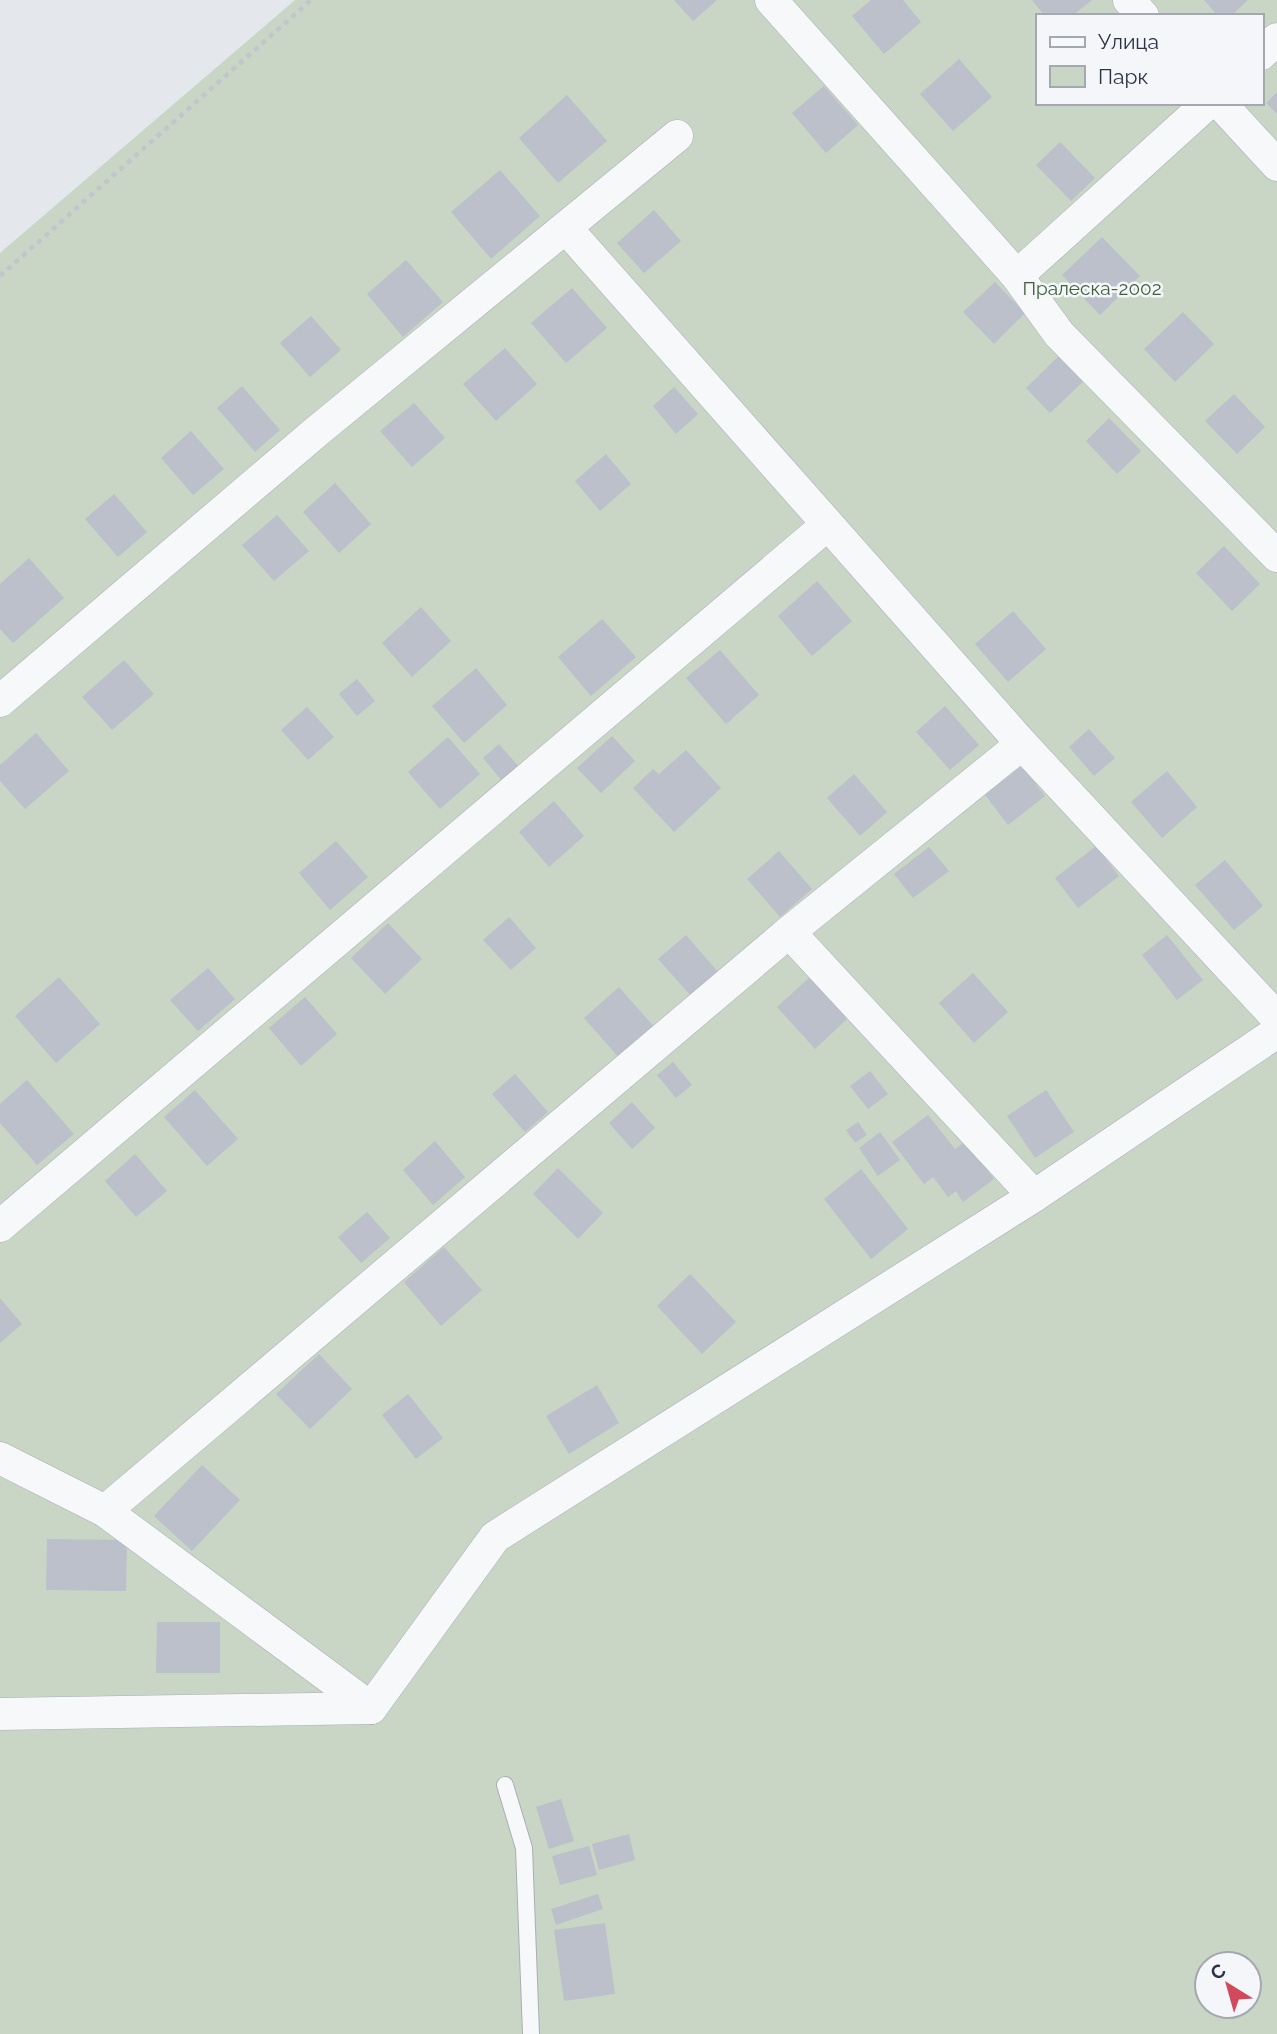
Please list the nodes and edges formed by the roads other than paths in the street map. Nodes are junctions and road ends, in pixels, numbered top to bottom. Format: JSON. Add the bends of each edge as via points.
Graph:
{"nodes":[{"id":1,"x":771,"y":0,"type":"edge"},
{"id":2,"x":1129,"y":0,"type":"edge"},
{"id":3,"x":1141,"y":14,"type":"edge"},
{"id":4,"x":1277,"y":39,"type":"edge"},
{"id":5,"x":1263,"y":52,"type":"edge"},
{"id":6,"x":1206,"y":105,"type":"edge"},
{"id":7,"x":1222,"y":105,"type":"edge"},
{"id":8,"x":677,"y":136,"type":"dead end"},
{"id":9,"x":1277,"y":165,"type":"edge"},
{"id":10,"x":566,"y":228,"type":"junction"},
{"id":11,"x":1017,"y":276,"type":"junction"},
{"id":12,"x":827,"y":525,"type":"junction"},
{"id":13,"x":1277,"y":556,"type":"edge"},
{"id":14,"x":0,"y":701,"type":"edge"},
{"id":15,"x":1022,"y":744,"type":"junction"},
{"id":16,"x":789,"y":932,"type":"junction"},
{"id":17,"x":1277,"y":1018,"type":"edge"},
{"id":18,"x":1277,"y":1032,"type":"edge"},
{"id":19,"x":1034,"y":1196,"type":"junction"},
{"id":20,"x":0,"y":1226,"type":"edge"},
{"id":21,"x":0,"y":1458,"type":"edge"},
{"id":22,"x":105,"y":1511,"type":"junction"},
{"id":23,"x":371,"y":1708,"type":"junction"},
{"id":24,"x":0,"y":1714,"type":"edge"},
{"id":25,"x":505,"y":1785,"type":"dead end"},
{"id":26,"x":531,"y":2034,"type":"edge"}],
"edges":[{"from":1,"to":11,"type":"street"},
{"from":2,"to":3,"type":"street"},
{"from":4,"to":5,"type":"street"},
{"from":6,"to":11,"type":"street"},
{"from":7,"to":9,"type":"street"},
{"from":8,"to":10,"type":"street"},
{"from":10,"to":12,"type":"street"},
{"from":10,"to":14,"type":"street","via":[[316,432]]},
{"from":11,"to":13,"type":"street","via":[[1059,334]]},
{"from":12,"to":15,"type":"street"},
{"from":12,"to":20,"type":"street"},
{"from":15,"to":16,"type":"street"},
{"from":15,"to":17,"type":"street"},
{"from":16,"to":19,"type":"street"},
{"from":16,"to":22,"type":"street"},
{"from":18,"to":19,"type":"street"},
{"from":19,"to":23,"type":"street","via":[[495,1537]]},
{"from":21,"to":22,"type":"street"},
{"from":22,"to":23,"type":"street"},
{"from":23,"to":24,"type":"street"},
{"from":25,"to":26,"type":"lane","via":[[524,1848]]}]}
